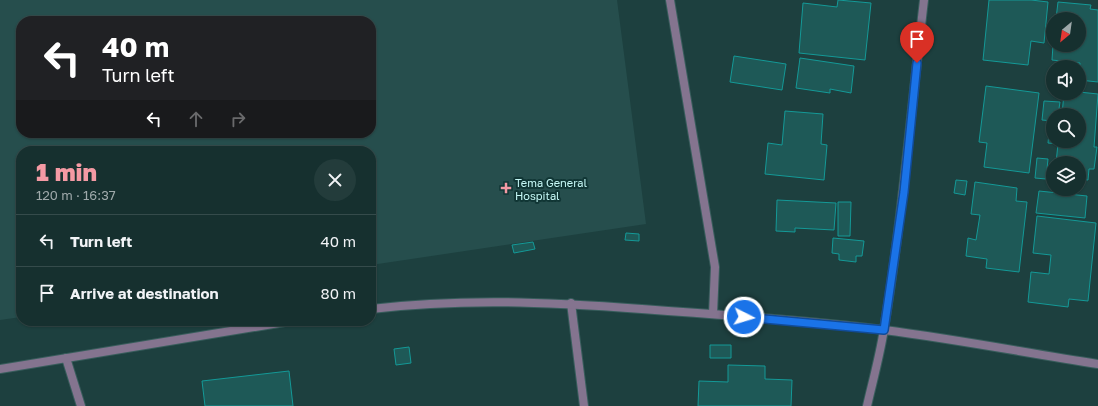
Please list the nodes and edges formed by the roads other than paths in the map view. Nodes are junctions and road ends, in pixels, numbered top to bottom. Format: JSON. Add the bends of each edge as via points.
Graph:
{"nodes":[{"id":1,"x":670,"y":0,"type":"edge"},
{"id":2,"x":924,"y":0,"type":"edge"},
{"id":3,"x":571,"y":303,"type":"junction"},
{"id":4,"x":376,"y":309,"type":"edge"},
{"id":5,"x":713,"y":314,"type":"junction"},
{"id":6,"x":260,"y":326,"type":"edge"},
{"id":7,"x":884,"y":330,"type":"junction"},
{"id":8,"x":66,"y":358,"type":"junction"},
{"id":9,"x":1098,"y":364,"type":"edge"},
{"id":10,"x":0,"y":369,"type":"edge"},
{"id":11,"x":81,"y":406,"type":"edge"},
{"id":12,"x":584,"y":406,"type":"edge"},
{"id":13,"x":868,"y":406,"type":"edge"}],
"edges":[{"from":1,"to":5,"type":"street","via":[[715,267]]},
{"from":2,"to":7,"type":"street","via":[[904,192]]},
{"from":3,"to":4,"type":"street","via":[[509,301],[416,304]]},
{"from":3,"to":5,"type":"street"},
{"from":3,"to":12,"type":"street"},
{"from":5,"to":7,"type":"street"},
{"from":6,"to":8,"type":"street"},
{"from":7,"to":9,"type":"street"},
{"from":7,"to":13,"type":"street"},
{"from":8,"to":10,"type":"street"},
{"from":8,"to":11,"type":"street"}]}
